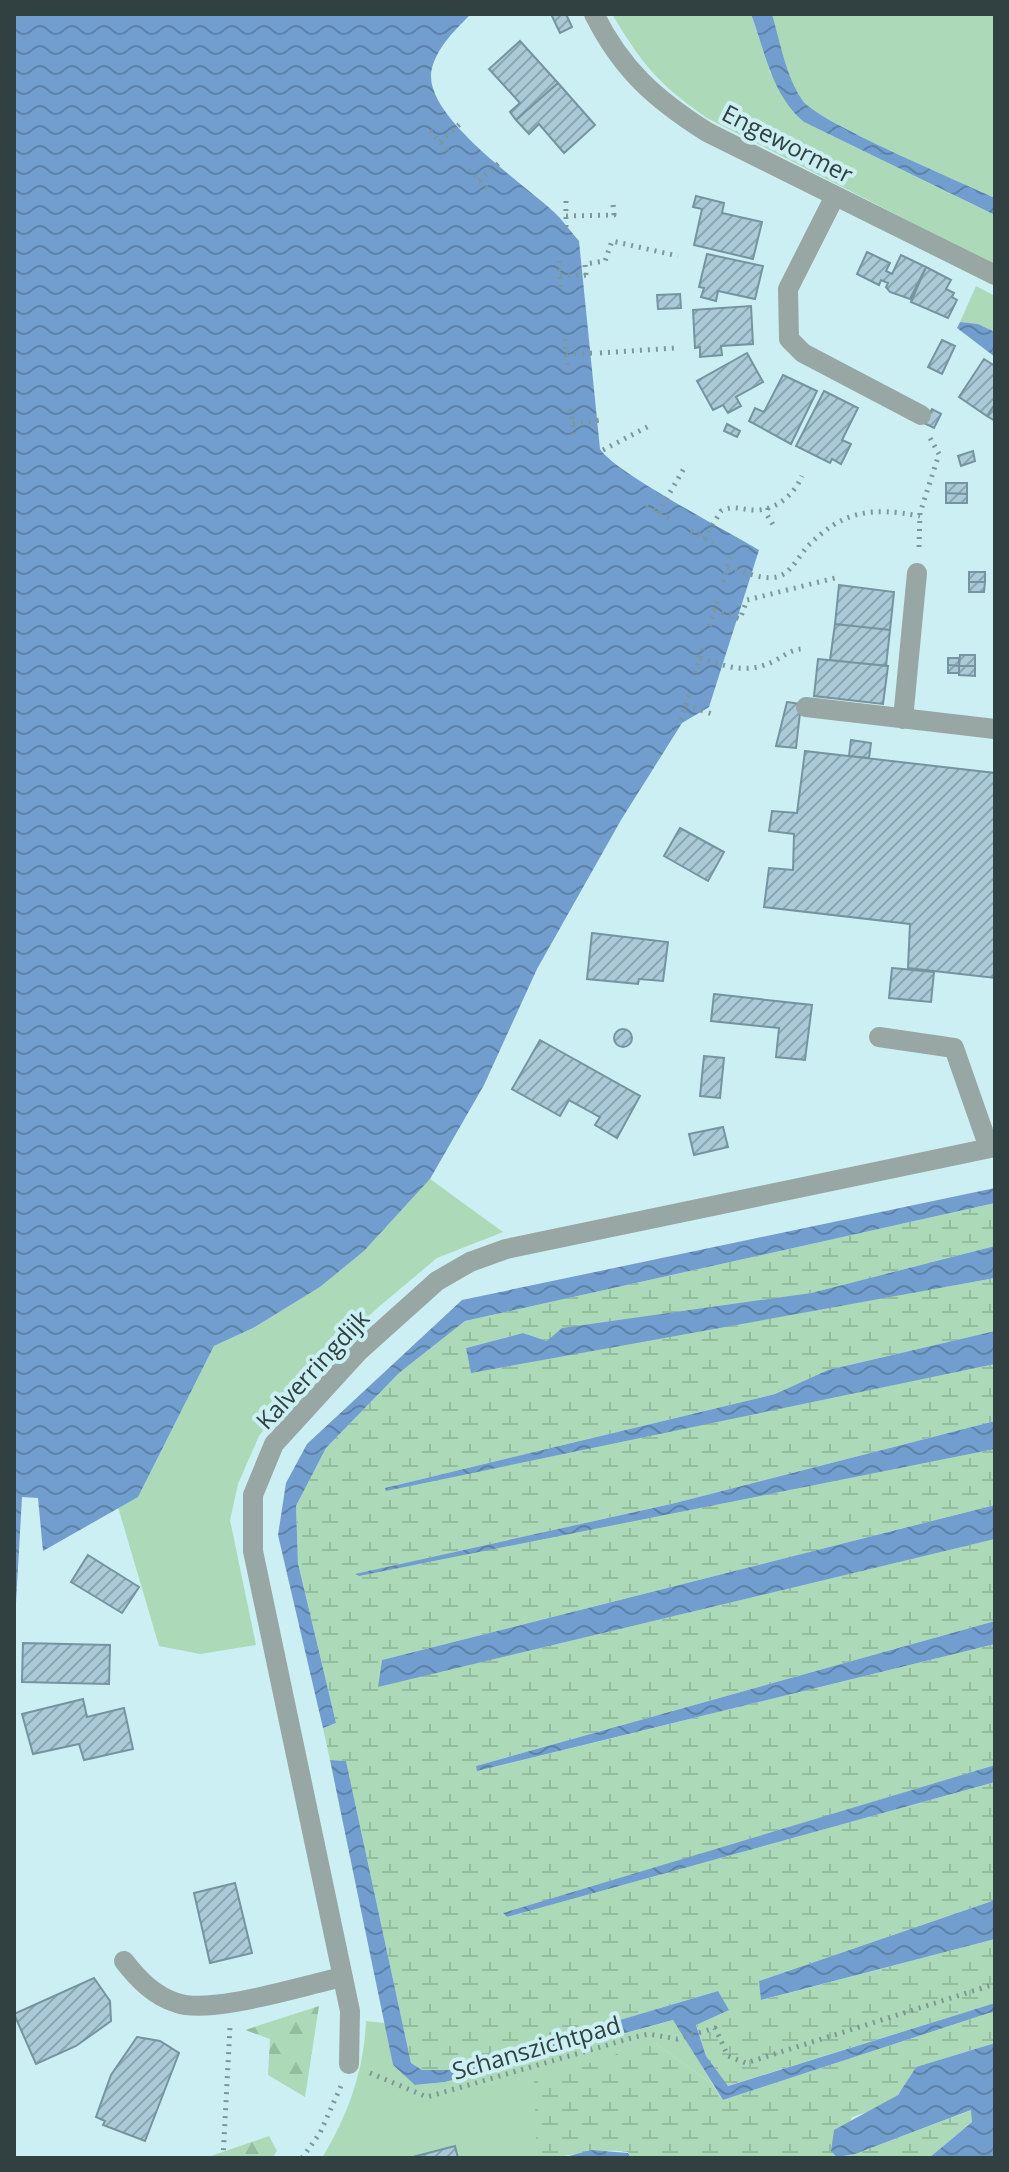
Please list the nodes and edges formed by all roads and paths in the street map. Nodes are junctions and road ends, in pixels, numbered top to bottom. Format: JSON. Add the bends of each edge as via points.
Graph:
{"nodes":[{"id":1,"x":594,"y":14,"type":"edge"},
{"id":2,"x":461,"y":123,"type":"dead end"},
{"id":3,"x":430,"y":131,"type":"dead end"},
{"id":4,"x":440,"y":142,"type":"junction"},
{"id":5,"x":450,"y":153,"type":"dead end"},
{"id":6,"x":500,"y":162,"type":"dead end"},
{"id":7,"x":469,"y":169,"type":"dead end"},
{"id":8,"x":479,"y":181,"type":"junction"},
{"id":9,"x":490,"y":192,"type":"dead end"},
{"id":10,"x":835,"y":196,"type":"junction"},
{"id":11,"x":566,"y":201,"type":"dead end"},
{"id":12,"x":613,"y":204,"type":"dead end"},
{"id":13,"x":566,"y":216,"type":"junction"},
{"id":14,"x":566,"y":232,"type":"dead end"},
{"id":15,"x":678,"y":256,"type":"dead end"},
{"id":16,"x":559,"y":261,"type":"dead end"},
{"id":17,"x":995,"y":275,"type":"edge"},
{"id":18,"x":560,"y":276,"type":"junction"},
{"id":19,"x":561,"y":291,"type":"dead end"},
{"id":20,"x":565,"y":339,"type":"dead end"},
{"id":21,"x":675,"y":348,"type":"dead end"},
{"id":22,"x":566,"y":354,"type":"junction"},
{"id":23,"x":568,"y":370,"type":"dead end"},
{"id":24,"x":570,"y":409,"type":"dead end"},
{"id":25,"x":921,"y":415,"type":"joint"},
{"id":26,"x":600,"y":420,"type":"dead end"},
{"id":27,"x":573,"y":424,"type":"junction"},
{"id":28,"x":649,"y":426,"type":"dead end"},
{"id":29,"x":575,"y":440,"type":"dead end"},
{"id":30,"x":603,"y":450,"type":"dead end"},
{"id":31,"x":686,"y":465,"type":"dead end"},
{"id":32,"x":802,"y":476,"type":"dead end"},
{"id":33,"x":646,"y":506,"type":"dead end"},
{"id":34,"x":768,"y":507,"type":"junction"},
{"id":35,"x":658,"y":513,"type":"junction"},
{"id":36,"x":920,"y":516,"type":"junction"},
{"id":37,"x":672,"y":520,"type":"dead end"},
{"id":38,"x":775,"y":528,"type":"dead end"},
{"id":39,"x":691,"y":531,"type":"dead end"},
{"id":40,"x":704,"y":539,"type":"junction"},
{"id":41,"x":717,"y":545,"type":"dead end"},
{"id":42,"x":732,"y":553,"type":"dead end"},
{"id":43,"x":728,"y":567,"type":"junction"},
{"id":44,"x":917,"y":573,"type":"joint"},
{"id":45,"x":839,"y":577,"type":"dead end"},
{"id":46,"x":723,"y":582,"type":"dead end"},
{"id":47,"x":719,"y":596,"type":"dead end"},
{"id":48,"x":714,"y":610,"type":"junction"},
{"id":49,"x":709,"y":626,"type":"dead end"},
{"id":50,"x":704,"y":643,"type":"dead end"},
{"id":51,"x":806,"y":649,"type":"dead end"},
{"id":52,"x":700,"y":658,"type":"junction"},
{"id":53,"x":695,"y":673,"type":"dead end"},
{"id":54,"x":690,"y":691,"type":"dead end"},
{"id":55,"x":686,"y":705,"type":"junction"},
{"id":56,"x":806,"y":707,"type":"dead end"},
{"id":57,"x":712,"y":714,"type":"dead end"},
{"id":58,"x":903,"y":719,"type":"junction"},
{"id":59,"x":681,"y":720,"type":"dead end"},
{"id":60,"x":995,"y":729,"type":"edge"},
{"id":61,"x":879,"y":1037,"type":"dead end"},
{"id":62,"x":992,"y":1147,"type":"edge"},
{"id":63,"x":124,"y":1961,"type":"dead end"},
{"id":64,"x":343,"y":1977,"type":"junction"},
{"id":65,"x":995,"y":1984,"type":"edge"},
{"id":66,"x":233,"y":2002,"type":"junction"},
{"id":67,"x":349,"y":2064,"type":"junction"},
{"id":68,"x":223,"y":2158,"type":"edge"},
{"id":69,"x":302,"y":2158,"type":"edge"}],
"edges":[{"from":1,"to":10,"type":"street","name":"Engewormer","via":[[623,64],[662,104]]},
{"from":2,"to":4,"type":"path"},
{"from":3,"to":4,"type":"path"},
{"from":4,"to":5,"type":"path"},
{"from":6,"to":8,"type":"path"},
{"from":7,"to":8,"type":"path"},
{"from":8,"to":9,"type":"path"},
{"from":10,"to":17,"type":"street","name":"Engewormer"},
{"from":10,"to":25,"type":"street","via":[[788,289],[789,339],[803,353]]},
{"from":11,"to":13,"type":"path"},
{"from":12,"to":13,"type":"path","via":[[614,215]]},
{"from":13,"to":14,"type":"path"},
{"from":15,"to":18,"type":"path","via":[[612,241],[605,261],[585,264],[587,275]]},
{"from":16,"to":18,"type":"path"},
{"from":18,"to":19,"type":"path"},
{"from":20,"to":22,"type":"path"},
{"from":21,"to":22,"type":"path"},
{"from":22,"to":23,"type":"path"},
{"from":24,"to":27,"type":"path"},
{"from":25,"to":36,"type":"path","via":[[939,454]]},
{"from":26,"to":27,"type":"path"},
{"from":27,"to":29,"type":"path"},
{"from":28,"to":30,"type":"path"},
{"from":31,"to":35,"type":"path"},
{"from":32,"to":34,"type":"path","via":[[792,494]]},
{"from":33,"to":35,"type":"path"},
{"from":34,"to":38,"type":"path"},
{"from":34,"to":40,"type":"path","via":[[721,511]]},
{"from":35,"to":37,"type":"path"},
{"from":36,"to":43,"type":"path","via":[[891,511],[847,516],[778,577]]},
{"from":36,"to":44,"type":"path"},
{"from":39,"to":40,"type":"path"},
{"from":40,"to":41,"type":"path"},
{"from":42,"to":43,"type":"path"},
{"from":43,"to":46,"type":"path"},
{"from":44,"to":58,"type":"street"},
{"from":45,"to":48,"type":"path","via":[[747,600],[740,619]]},
{"from":47,"to":48,"type":"path"},
{"from":48,"to":49,"type":"path"},
{"from":50,"to":52,"type":"path"},
{"from":51,"to":52,"type":"path","via":[[745,670]]},
{"from":52,"to":53,"type":"path"},
{"from":54,"to":55,"type":"path"},
{"from":55,"to":57,"type":"path"},
{"from":55,"to":59,"type":"path"},
{"from":56,"to":58,"type":"street"},
{"from":58,"to":60,"type":"street"},
{"from":61,"to":62,"type":"street","via":[[954,1048]]},
{"from":62,"to":64,"type":"street","name":"Kalverringdijk","via":[[506,1249],[470,1262],[437,1281],[359,1351],[274,1444],[253,1495],[253,1551]]},
{"from":63,"to":66,"type":"street","via":[[141,1984],[178,2004]]},
{"from":64,"to":66,"type":"street"},
{"from":64,"to":67,"type":"street","name":"Kalverringdijk","via":[[351,2023]]},
{"from":65,"to":67,"type":"path","name":"Schanszichtpad","via":[[746,2063],[728,2056],[715,2028],[677,2039],[635,2037],[427,2097]]},
{"from":66,"to":68,"type":"path"},
{"from":67,"to":69,"type":"path","via":[[320,2133]]}]}
